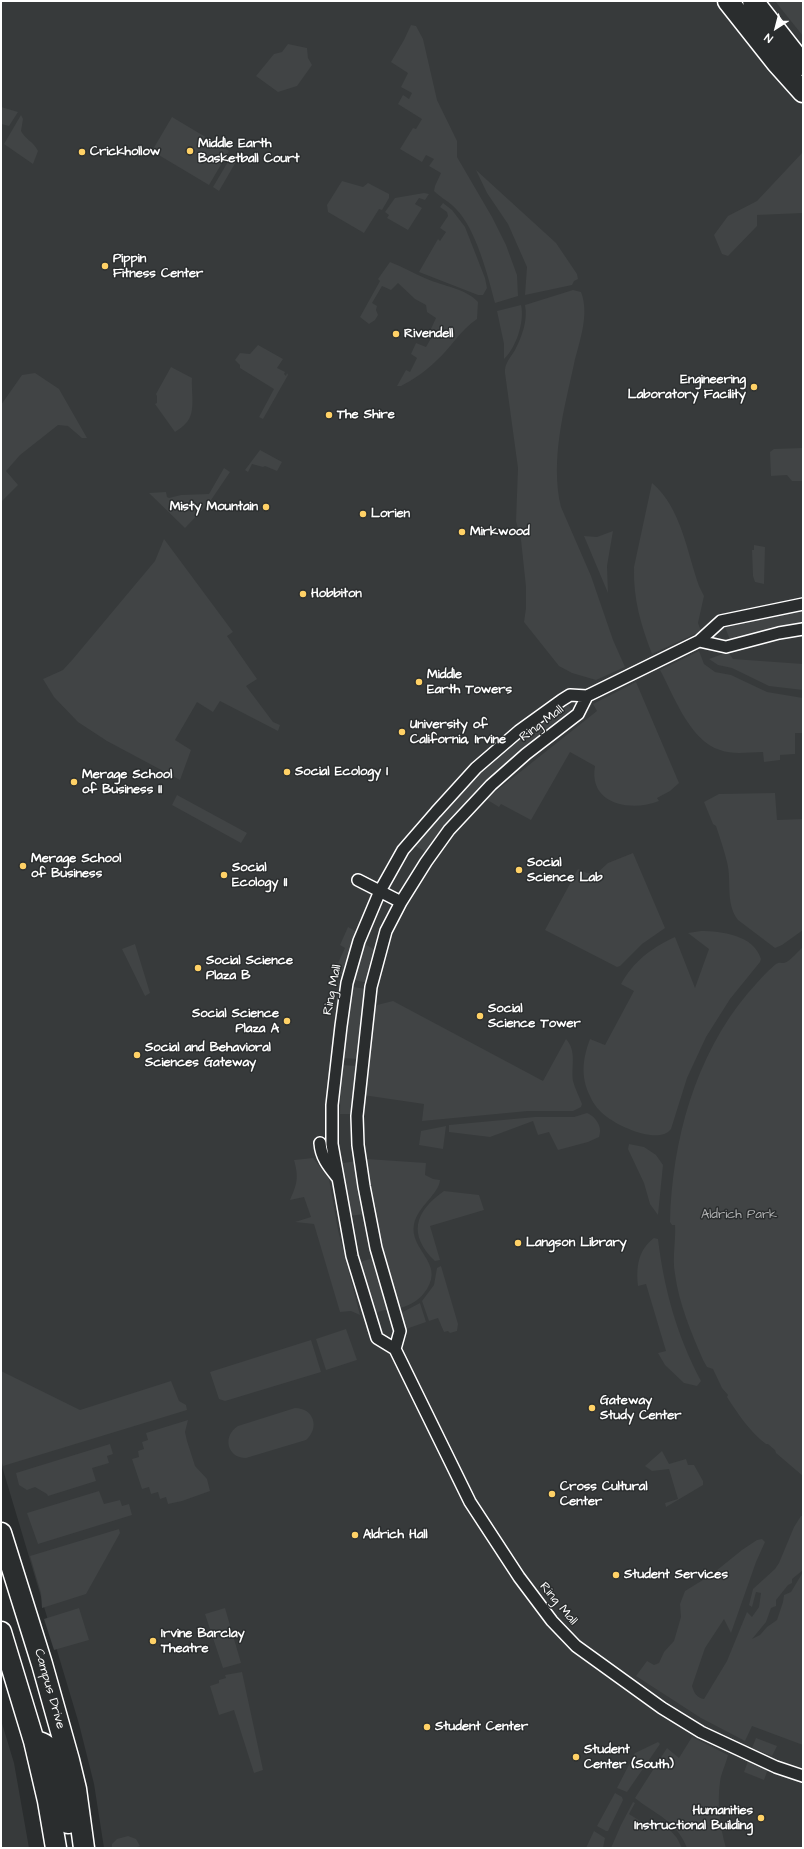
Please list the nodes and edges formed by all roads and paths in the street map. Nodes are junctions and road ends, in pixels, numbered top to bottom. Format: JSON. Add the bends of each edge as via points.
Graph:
{"nodes":[{"id":1,"x":728,"y":1,"type":"edge"},
{"id":2,"x":754,"y":1,"type":"edge"},
{"id":3,"x":803,"y":64,"type":"edge"},
{"id":4,"x":803,"y":92,"type":"edge"},
{"id":5,"x":803,"y":604,"type":"edge"},
{"id":6,"x":803,"y":629,"type":"edge"},
{"id":7,"x":697,"y":642,"type":"junction"},
{"id":8,"x":587,"y":696,"type":"junction"},
{"id":9,"x":358,"y":880,"type":"dead end"},
{"id":10,"x":380,"y":892,"type":"junction"},
{"id":11,"x":401,"y":902,"type":"junction"},
{"id":12,"x":320,"y":1143,"type":"dead end"},
{"id":13,"x":338,"y":1179,"type":"junction"},
{"id":14,"x":395,"y":1349,"type":"junction"},
{"id":15,"x":1,"y":1533,"type":"edge"},
{"id":16,"x":1,"y":1632,"type":"edge"},
{"id":17,"x":34,"y":1741,"type":"junction"},
{"id":18,"x":803,"y":1776,"type":"edge"},
{"id":19,"x":56,"y":1848,"type":"edge"},
{"id":20,"x":79,"y":1848,"type":"edge"},
{"id":21,"x":84,"y":1848,"type":"edge"}],
"edges":[{"from":1,"to":4,"type":"main road"},
{"from":2,"to":3,"type":"main road"},
{"from":5,"to":7,"type":"street","via":[[721,621]]},
{"from":6,"to":7,"type":"street","via":[[779,632],[726,647]]},
{"from":7,"to":8,"type":"street"},
{"from":8,"to":10,"type":"street","name":"Ring Mall","via":[[570,695],[562,700],[476,768],[410,841],[400,854]]},
{"from":8,"to":11,"type":"street","name":"Ring Mall","via":[[578,714],[491,785],[449,830]]},
{"from":9,"to":10,"type":"street"},
{"from":10,"to":11,"type":"street"},
{"from":10,"to":13,"type":"street","name":"Ring Mall","via":[[359,941],[347,983],[332,1106],[332,1144]]},
{"from":11,"to":14,"type":"street","name":"Ring Mall","via":[[386,931],[372,987],[357,1116],[358,1145],[376,1248],[400,1331]]},
{"from":12,"to":13,"type":"street","via":[[320,1152]]},
{"from":13,"to":14,"type":"street","name":"Ring Mall","via":[[352,1256],[377,1338]]},
{"from":14,"to":18,"type":"street","name":"Ring Mall","via":[[470,1502],[516,1573],[552,1621],[571,1641],[662,1708],[701,1732],[776,1767]]},
{"from":15,"to":21,"type":"main road","name":"Campus Drive","via":[[69,1760],[76,1788]]},
{"from":16,"to":17,"type":"main road"},
{"from":17,"to":19,"type":"main road"},
{"from":17,"to":20,"type":"main road","via":[[45,1745],[51,1752],[59,1774],[71,1839]]}]}
